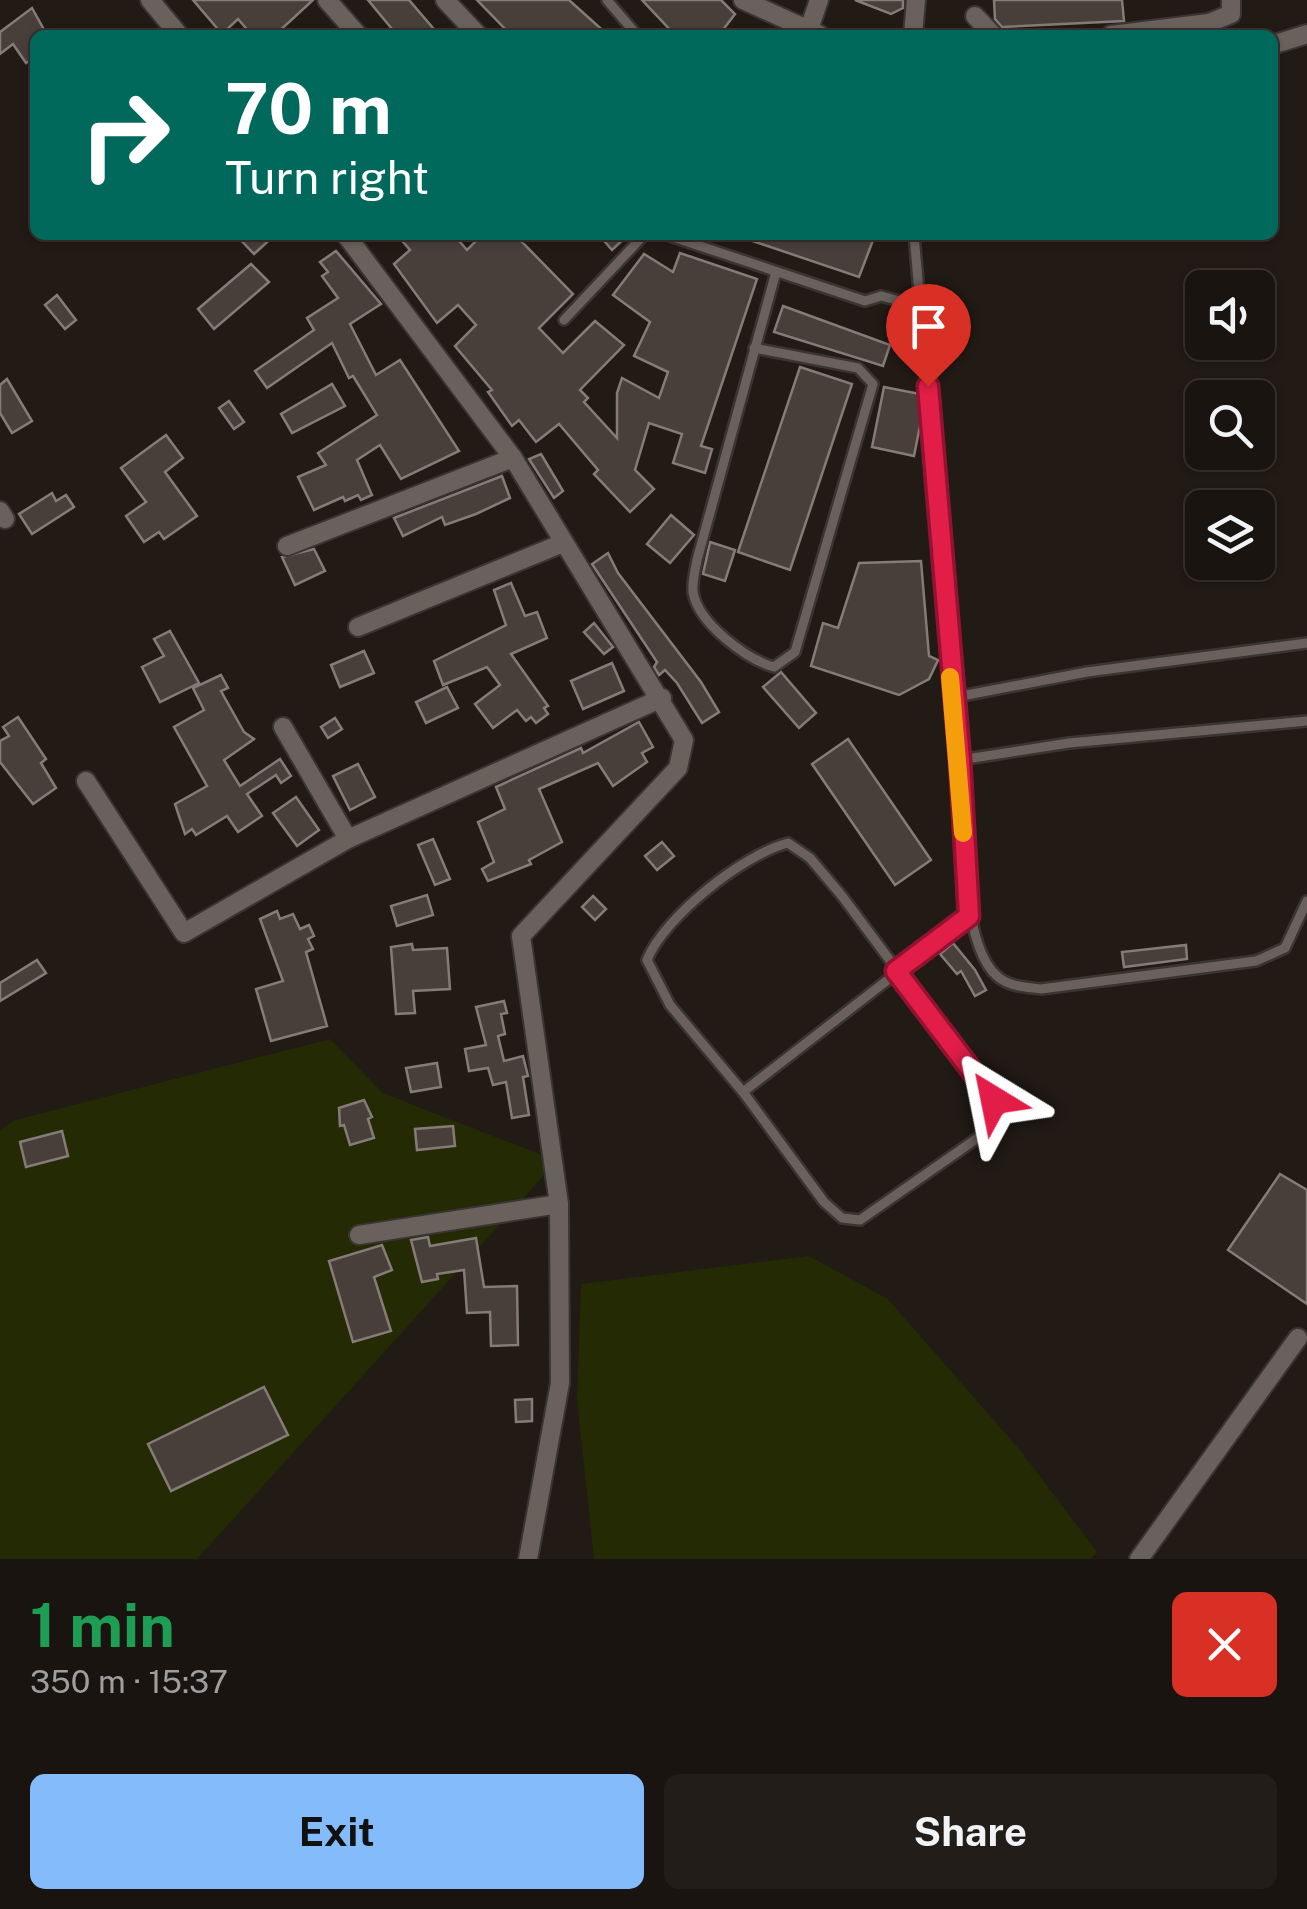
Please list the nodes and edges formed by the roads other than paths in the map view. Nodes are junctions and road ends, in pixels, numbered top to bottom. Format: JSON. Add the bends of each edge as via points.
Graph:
{"nodes":[{"id":1,"x":150,"y":0,"type":"edge"},
{"id":2,"x":327,"y":0,"type":"edge"},
{"id":3,"x":444,"y":0,"type":"edge"},
{"id":4,"x":607,"y":0,"type":"edge"},
{"id":5,"x":742,"y":0,"type":"edge"},
{"id":6,"x":819,"y":0,"type":"edge"},
{"id":7,"x":916,"y":0,"type":"edge"},
{"id":8,"x":1230,"y":0,"type":"edge"},
{"id":9,"x":975,"y":16,"type":"dead end"},
{"id":10,"x":175,"y":30,"type":"edge"},
{"id":11,"x":354,"y":30,"type":"edge"},
{"id":12,"x":473,"y":30,"type":"edge"},
{"id":13,"x":633,"y":30,"type":"edge"},
{"id":14,"x":803,"y":30,"type":"edge"},
{"id":15,"x":812,"y":30,"type":"edge"},
{"id":16,"x":913,"y":30,"type":"edge"},
{"id":17,"x":988,"y":30,"type":"edge"},
{"id":18,"x":1152,"y":30,"type":"edge"},
{"id":19,"x":1307,"y":34,"type":"edge"},
{"id":20,"x":1278,"y":42,"type":"edge"},
{"id":21,"x":350,"y":240,"type":"edge"},
{"id":22,"x":639,"y":240,"type":"edge"},
{"id":23,"x":682,"y":240,"type":"edge"},
{"id":24,"x":915,"y":240,"type":"edge"},
{"id":25,"x":776,"y":272,"type":"junction"},
{"id":26,"x":922,"y":307,"type":"junction"},
{"id":27,"x":564,"y":320,"type":"dead end"},
{"id":28,"x":754,"y":348,"type":"junction"},
{"id":29,"x":513,"y":458,"type":"junction"},
{"id":30,"x":563,"y":543,"type":"junction"},
{"id":31,"x":287,"y":546,"type":"dead end"},
{"id":32,"x":358,"y":628,"type":"dead end"},
{"id":33,"x":1307,"y":643,"type":"edge"},
{"id":34,"x":662,"y":698,"type":"junction"},
{"id":35,"x":952,"y":698,"type":"junction"},
{"id":36,"x":1307,"y":721,"type":"edge"},
{"id":37,"x":282,"y":728,"type":"dead end"},
{"id":38,"x":960,"y":760,"type":"junction"},
{"id":39,"x":86,"y":781,"type":"dead end"},
{"id":40,"x":348,"y":838,"type":"junction"},
{"id":41,"x":1307,"y":901,"type":"edge"},
{"id":42,"x":969,"y":916,"type":"junction"},
{"id":43,"x":896,"y":971,"type":"junction"},
{"id":44,"x":744,"y":1092,"type":"junction"},
{"id":45,"x":559,"y":1204,"type":"junction"},
{"id":46,"x":359,"y":1235,"type":"dead end"},
{"id":47,"x":1302,"y":1333,"type":"edge"},
{"id":48,"x":528,"y":1559,"type":"edge"},
{"id":49,"x":1139,"y":1559,"type":"edge"}],
"edges":[{"from":1,"to":10,"type":"street"},
{"from":2,"to":11,"type":"street"},
{"from":3,"to":12,"type":"street"},
{"from":4,"to":13,"type":"lane"},
{"from":5,"to":14,"type":"street"},
{"from":6,"to":15,"type":"street"},
{"from":7,"to":16,"type":"street"},
{"from":8,"to":18,"type":"street","via":[[1230,14],[1209,23]]},
{"from":9,"to":17,"type":"street"},
{"from":19,"to":20,"type":"street"},
{"from":21,"to":29,"type":"street"},
{"from":22,"to":27,"type":"lane"},
{"from":23,"to":25,"type":"lane"},
{"from":24,"to":26,"type":"lane"},
{"from":25,"to":26,"type":"lane","via":[[866,302],[881,296]]},
{"from":25,"to":28,"type":"lane"},
{"from":26,"to":35,"type":"lane"},
{"from":28,"to":28,"type":"lane","via":[[693,581],[705,618],[758,662],[774,666],[794,652],[873,384],[858,368]]},
{"from":29,"to":30,"type":"street"},
{"from":29,"to":31,"type":"street"},
{"from":30,"to":32,"type":"street"},
{"from":30,"to":34,"type":"street"},
{"from":33,"to":35,"type":"lane","via":[[1087,672]]},
{"from":34,"to":40,"type":"street"},
{"from":34,"to":45,"type":"street","via":[[684,740],[683,759],[521,936]]},
{"from":35,"to":38,"type":"lane"},
{"from":36,"to":38,"type":"lane"},
{"from":37,"to":40,"type":"street"},
{"from":38,"to":42,"type":"lane"},
{"from":39,"to":40,"type":"street","via":[[184,933]]},
{"from":41,"to":42,"type":"lane","via":[[1285,948],[1256,961],[1041,989],[995,975]]},
{"from":42,"to":43,"type":"lane"},
{"from":43,"to":44,"type":"lane"},
{"from":43,"to":44,"type":"lane","via":[[810,858],[788,843],[750,861],[672,920],[654,942],[650,974]]},
{"from":43,"to":44,"type":"lane","via":[[994,1100],[979,1136],[875,1212],[860,1220],[842,1218]]},
{"from":45,"to":46,"type":"street"},
{"from":45,"to":48,"type":"street","via":[[560,1383]]},
{"from":47,"to":49,"type":"street"}]}
